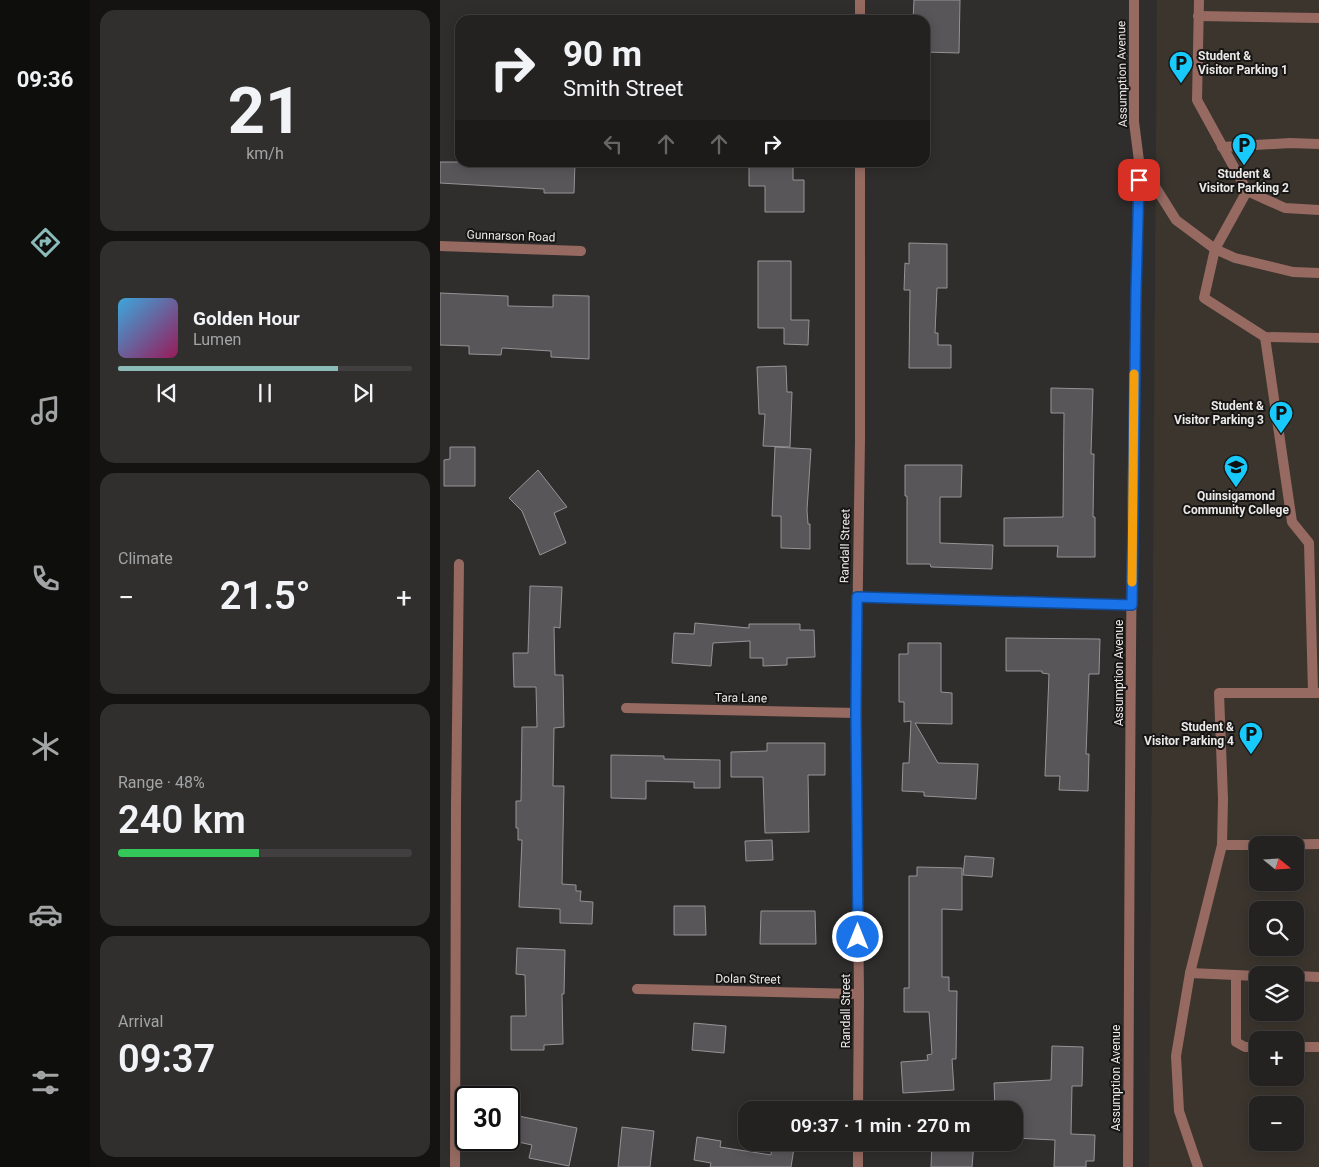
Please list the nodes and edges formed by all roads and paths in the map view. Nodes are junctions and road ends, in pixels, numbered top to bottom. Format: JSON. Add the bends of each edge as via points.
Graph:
{"nodes":[{"id":1,"x":860,"y":0,"type":"edge"},
{"id":2,"x":1134,"y":0,"type":"edge"},
{"id":3,"x":1199,"y":0,"type":"edge"},
{"id":4,"x":860,"y":15,"type":"edge"},
{"id":5,"x":1198,"y":16,"type":"junction"},
{"id":6,"x":1319,"y":18,"type":"edge"},
{"id":7,"x":1319,"y":144,"type":"edge"},
{"id":8,"x":1222,"y":147,"type":"junction"},
{"id":9,"x":1139,"y":161,"type":"junction"},
{"id":10,"x":860,"y":167,"type":"edge"},
{"id":11,"x":1247,"y":191,"type":"junction"},
{"id":12,"x":1319,"y":210,"type":"edge"},
{"id":13,"x":440,"y":246,"type":"edge"},
{"id":14,"x":1215,"y":248,"type":"junction"},
{"id":15,"x":581,"y":251,"type":"dead end"},
{"id":16,"x":1319,"y":273,"type":"edge"},
{"id":17,"x":1265,"y":337,"type":"junction"},
{"id":18,"x":1319,"y":338,"type":"edge"},
{"id":19,"x":1314,"y":543,"type":"edge"},
{"id":20,"x":459,"y":564,"type":"dead end"},
{"id":21,"x":857,"y":597,"type":"junction"},
{"id":22,"x":1132,"y":605,"type":"junction"},
{"id":23,"x":1316,"y":692,"type":"edge"},
{"id":24,"x":626,"y":708,"type":"dead end"},
{"id":25,"x":856,"y":713,"type":"junction"},
{"id":26,"x":1304,"y":844,"type":"edge"},
{"id":27,"x":1319,"y":844,"type":"edge"},
{"id":28,"x":1249,"y":845,"type":"edge"},
{"id":29,"x":1222,"y":846,"type":"junction"},
{"id":30,"x":1190,"y":973,"type":"junction"},
{"id":31,"x":1236,"y":976,"type":"junction"},
{"id":32,"x":1249,"y":976,"type":"edge"},
{"id":33,"x":1304,"y":976,"type":"edge"},
{"id":34,"x":1319,"y":976,"type":"edge"},
{"id":35,"x":637,"y":989,"type":"dead end"},
{"id":36,"x":859,"y":994,"type":"junction"},
{"id":37,"x":1249,"y":1047,"type":"edge"},
{"id":38,"x":1304,"y":1047,"type":"edge"},
{"id":39,"x":1319,"y":1047,"type":"edge"},
{"id":40,"x":858,"y":1101,"type":"edge"},
{"id":41,"x":858,"y":1151,"type":"edge"},
{"id":42,"x":455,"y":1167,"type":"edge"},
{"id":43,"x":858,"y":1167,"type":"edge"},
{"id":44,"x":1128,"y":1167,"type":"edge"},
{"id":45,"x":1198,"y":1167,"type":"edge"}],
"edges":[{"from":1,"to":4,"type":"street"},
{"from":2,"to":9,"type":"street","name":"Assumption Avenue","via":[[1134,122]]},
{"from":3,"to":5,"type":"street"},
{"from":5,"to":6,"type":"street"},
{"from":5,"to":8,"type":"street","via":[[1197,100]]},
{"from":7,"to":8,"type":"street"},
{"from":8,"to":11,"type":"street"},
{"from":9,"to":14,"type":"street","via":[[1176,220]]},
{"from":9,"to":22,"type":"street","name":"Assumption Avenue"},
{"from":10,"to":21,"type":"street","name":"Randall Street"},
{"from":11,"to":12,"type":"street","via":[[1285,208]]},
{"from":11,"to":14,"type":"street"},
{"from":13,"to":15,"type":"street","name":"Gunnarson Road"},
{"from":14,"to":16,"type":"street","via":[[1234,258],[1294,272]]},
{"from":14,"to":17,"type":"street","via":[[1204,298]]},
{"from":17,"to":18,"type":"street"},
{"from":17,"to":19,"type":"street","via":[[1292,522]]},
{"from":19,"to":23,"type":"street"},
{"from":20,"to":42,"type":"street"},
{"from":21,"to":22,"type":"street"},
{"from":21,"to":25,"type":"street","name":"Randall Street"},
{"from":22,"to":44,"type":"street","name":"Assumption Avenue"},
{"from":23,"to":29,"type":"street","via":[[1219,693]]},
{"from":24,"to":25,"type":"street","name":"Tara Lane"},
{"from":25,"to":36,"type":"street","name":"Randall Street"},
{"from":26,"to":27,"type":"street"},
{"from":28,"to":29,"type":"street"},
{"from":29,"to":30,"type":"street"},
{"from":30,"to":31,"type":"street"},
{"from":30,"to":45,"type":"street","via":[[1176,1056],[1179,1111]]},
{"from":31,"to":32,"type":"street"},
{"from":31,"to":37,"type":"street","via":[[1236,1042]]},
{"from":33,"to":34,"type":"street"},
{"from":35,"to":36,"type":"street","name":"Dolan Street"},
{"from":36,"to":40,"type":"street","name":"Randall Street"},
{"from":38,"to":39,"type":"street"},
{"from":41,"to":43,"type":"street"}]}
